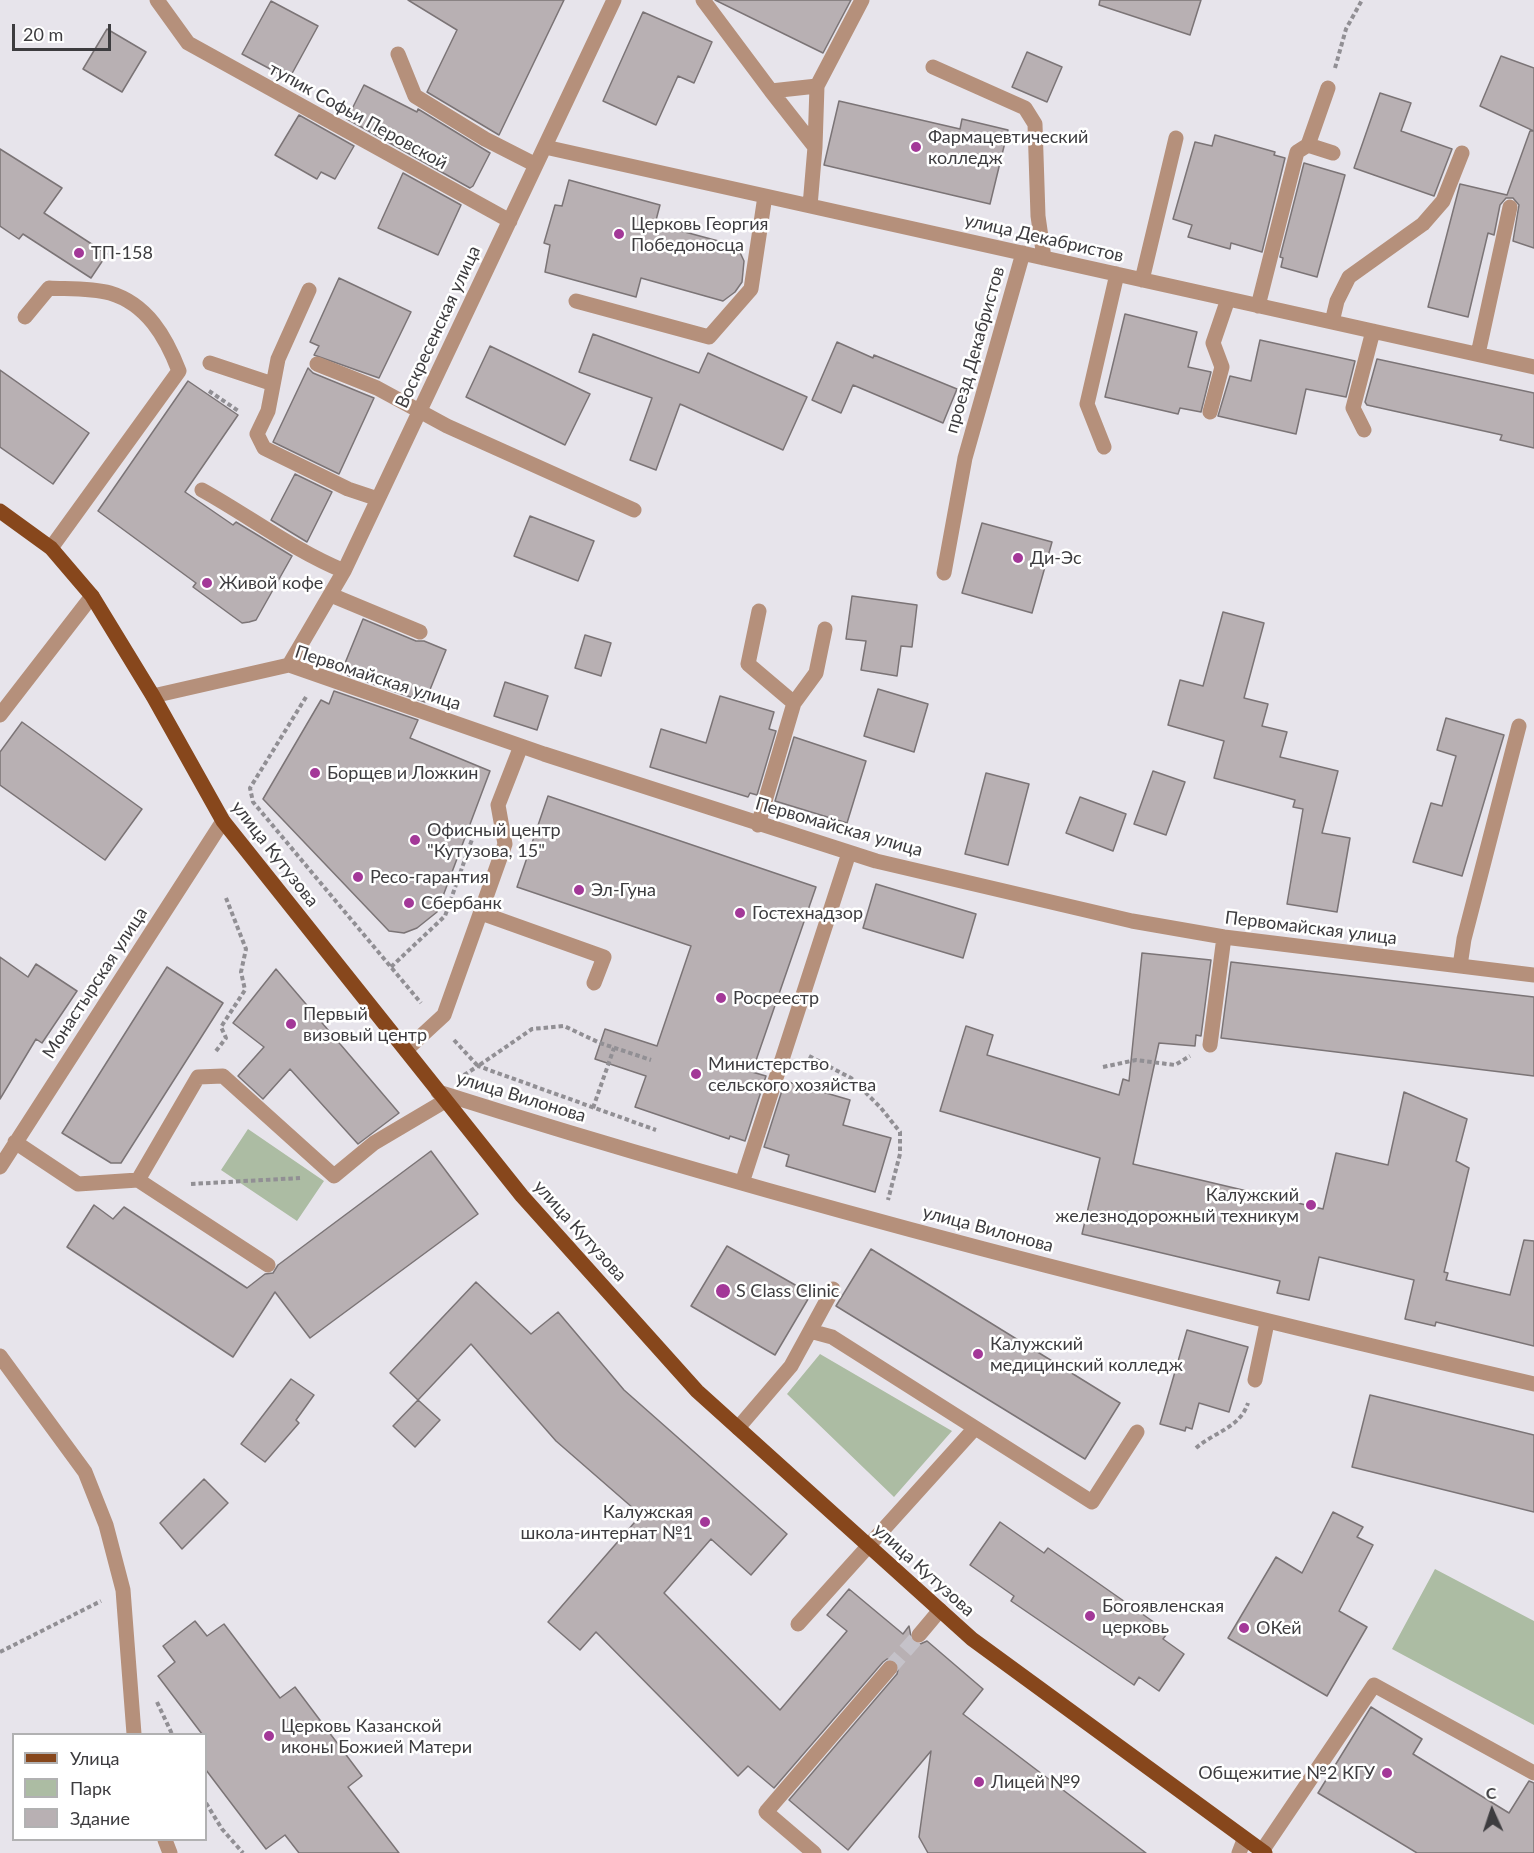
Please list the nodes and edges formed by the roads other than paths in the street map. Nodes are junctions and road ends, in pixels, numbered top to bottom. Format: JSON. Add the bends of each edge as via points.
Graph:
{"nodes":[{"id":1,"x":157,"y":0,"type":"edge"},
{"id":2,"x":614,"y":0,"type":"edge"},
{"id":3,"x":704,"y":0,"type":"edge"},
{"id":4,"x":862,"y":0,"type":"edge"},
{"id":5,"x":398,"y":54,"type":"dead end"},
{"id":6,"x":933,"y":67,"type":"dead end"},
{"id":7,"x":817,"y":86,"type":"junction"},
{"id":8,"x":1328,"y":88,"type":"road end"},
{"id":9,"x":771,"y":91,"type":"junction"},
{"id":10,"x":1176,"y":138,"type":"dead end"},
{"id":11,"x":1308,"y":145,"type":"junction"},
{"id":12,"x":545,"y":147,"type":"junction"},
{"id":13,"x":815,"y":147,"type":"junction"},
{"id":14,"x":1333,"y":153,"type":"dead end"},
{"id":15,"x":1462,"y":153,"type":"dead end"},
{"id":16,"x":537,"y":165,"type":"junction"},
{"id":17,"x":765,"y":196,"type":"junction"},
{"id":18,"x":810,"y":206,"type":"junction"},
{"id":19,"x":1510,"y":207,"type":"dead end"},
{"id":20,"x":510,"y":221,"type":"junction"},
{"id":21,"x":1023,"y":254,"type":"junction"},
{"id":22,"x":1044,"y":258,"type":"junction"},
{"id":23,"x":1118,"y":274,"type":"junction"},
{"id":24,"x":1142,"y":280,"type":"junction"},
{"id":25,"x":309,"y":290,"type":"dead end"},
{"id":26,"x":1228,"y":299,"type":"junction"},
{"id":27,"x":576,"y":301,"type":"dead end"},
{"id":28,"x":1258,"y":306,"type":"junction"},
{"id":29,"x":25,"y":317,"type":"dead end"},
{"id":30,"x":1332,"y":322,"type":"junction"},
{"id":31,"x":1372,"y":331,"type":"junction"},
{"id":32,"x":1478,"y":354,"type":"junction"},
{"id":33,"x":210,"y":363,"type":"dead end"},
{"id":34,"x":317,"y":364,"type":"dead end"},
{"id":35,"x":1534,"y":367,"type":"edge"},
{"id":36,"x":273,"y":384,"type":"junction"},
{"id":37,"x":420,"y":412,"type":"junction"},
{"id":38,"x":1210,"y":412,"type":"dead end"},
{"id":39,"x":1364,"y":430,"type":"dead end"},
{"id":40,"x":1104,"y":447,"type":"dead end"},
{"id":41,"x":201,"y":490,"type":"dead end"},
{"id":42,"x":378,"y":499,"type":"junction"},
{"id":43,"x":634,"y":510,"type":"dead end"},
{"id":44,"x":0,"y":512,"type":"edge"},
{"id":45,"x":51,"y":548,"type":"junction"},
{"id":46,"x":344,"y":571,"type":"junction"},
{"id":47,"x":944,"y":573,"type":"dead end"},
{"id":48,"x":92,"y":596,"type":"junction"},
{"id":49,"x":331,"y":596,"type":"junction"},
{"id":50,"x":759,"y":611,"type":"dead end"},
{"id":51,"x":825,"y":629,"type":"dead end"},
{"id":52,"x":420,"y":632,"type":"dead end"},
{"id":53,"x":289,"y":665,"type":"junction"},
{"id":54,"x":153,"y":696,"type":"junction"},
{"id":55,"x":794,"y":703,"type":"junction"},
{"id":56,"x":0,"y":715,"type":"edge"},
{"id":57,"x":1519,"y":726,"type":"dead end"},
{"id":58,"x":521,"y":746,"type":"junction"},
{"id":59,"x":223,"y":821,"type":"junction"},
{"id":60,"x":758,"y":825,"type":"junction"},
{"id":61,"x":849,"y":853,"type":"junction"},
{"id":62,"x":481,"y":913,"type":"junction"},
{"id":63,"x":1224,"y":937,"type":"junction"},
{"id":64,"x":1460,"y":966,"type":"junction"},
{"id":65,"x":1534,"y":975,"type":"edge"},
{"id":66,"x":594,"y":983,"type":"dead end"},
{"id":67,"x":1210,"y":1045,"type":"road end"},
{"id":68,"x":406,"y":1050,"type":"junction"},
{"id":69,"x":441,"y":1097,"type":"junction"},
{"id":70,"x":15,"y":1142,"type":"junction"},
{"id":71,"x":0,"y":1167,"type":"edge"},
{"id":72,"x":143,"y":1183,"type":"junction"},
{"id":73,"x":742,"y":1183,"type":"junction"},
{"id":74,"x":267,"y":1265,"type":"dead end"},
{"id":75,"x":833,"y":1289,"type":"dead end"},
{"id":76,"x":1267,"y":1323,"type":"junction"},
{"id":77,"x":810,"y":1331,"type":"junction"},
{"id":78,"x":0,"y":1356,"type":"edge"},
{"id":79,"x":1255,"y":1380,"type":"road end"},
{"id":80,"x":1534,"y":1384,"type":"edge"},
{"id":81,"x":738,"y":1428,"type":"junction"},
{"id":82,"x":975,"y":1428,"type":"junction"},
{"id":83,"x":1137,"y":1432,"type":"dead end"},
{"id":84,"x":869,"y":1546,"type":"junction"},
{"id":85,"x":940,"y":1610,"type":"junction"},
{"id":86,"x":798,"y":1624,"type":"dead end"},
{"id":87,"x":919,"y":1635,"type":"tunnel mouth"},
{"id":88,"x":890,"y":1668,"type":"tunnel mouth"},
{"id":89,"x":134,"y":1733,"type":"edge"},
{"id":90,"x":1534,"y":1773,"type":"edge"},
{"id":91,"x":1241,"y":1846,"type":"edge"},
{"id":92,"x":1264,"y":1852,"type":"edge"},
{"id":93,"x":814,"y":1853,"type":"edge"}],
"edges":[{"from":1,"to":20,"type":"street","name":"тупик Софьи Перовской","via":[[188,43]]},
{"from":2,"to":12,"type":"street","name":"Воскресенская улица"},
{"from":3,"to":9,"type":"street"},
{"from":4,"to":7,"type":"street"},
{"from":5,"to":16,"type":"street","via":[[415,96]]},
{"from":6,"to":22,"type":"street","via":[[1025,108],[1035,124],[1038,216]]},
{"from":7,"to":9,"type":"street"},
{"from":7,"to":13,"type":"street"},
{"from":8,"to":11,"type":"street"},
{"from":9,"to":13,"type":"street"},
{"from":10,"to":24,"type":"street"},
{"from":11,"to":14,"type":"street"},
{"from":11,"to":28,"type":"street","via":[[1297,152]]},
{"from":12,"to":16,"type":"street","name":"Воскресенская улица"},
{"from":12,"to":17,"type":"street","name":"улица Декабристов"},
{"from":13,"to":18,"type":"street"},
{"from":15,"to":30,"type":"street","via":[[1443,201],[1423,224],[1348,277]]},
{"from":16,"to":20,"type":"street","name":"Воскресенская улица"},
{"from":17,"to":18,"type":"street","name":"улица Декабристов"},
{"from":17,"to":27,"type":"street","via":[[751,289],[709,337]]},
{"from":18,"to":21,"type":"street","name":"улица Декабристов"},
{"from":19,"to":32,"type":"street"},
{"from":20,"to":37,"type":"street","name":"Воскресенская улица"},
{"from":21,"to":22,"type":"street","name":"улица Декабристов"},
{"from":21,"to":47,"type":"street","name":"проезд Декабристов","via":[[964,458]]},
{"from":22,"to":23,"type":"street","name":"улица Декабристов"},
{"from":23,"to":24,"type":"street","name":"улица Декабристов"},
{"from":23,"to":40,"type":"street","via":[[1087,404]]},
{"from":24,"to":26,"type":"street","name":"улица Декабристов"},
{"from":25,"to":36,"type":"street","via":[[278,359]]},
{"from":26,"to":28,"type":"street","name":"улица Декабристов"},
{"from":26,"to":38,"type":"street","via":[[1213,343],[1222,367]]},
{"from":28,"to":30,"type":"street","name":"улица Декабристов"},
{"from":29,"to":45,"type":"street","via":[[49,288],[109,292],[139,306],[168,343],[179,370]]},
{"from":30,"to":31,"type":"street","name":"улица Декабристов"},
{"from":31,"to":32,"type":"street","name":"улица Декабристов"},
{"from":31,"to":39,"type":"street","via":[[1353,408]]},
{"from":32,"to":35,"type":"street","name":"улица Декабристов"},
{"from":33,"to":36,"type":"street"},
{"from":34,"to":37,"type":"street","via":[[377,388]]},
{"from":36,"to":42,"type":"street","via":[[268,411],[257,434],[264,448],[348,489]]},
{"from":37,"to":42,"type":"street","name":"Воскресенская улица"},
{"from":37,"to":43,"type":"street"},
{"from":41,"to":46,"type":"street","via":[[248,515],[310,557]]},
{"from":42,"to":46,"type":"street","name":"Воскресенская улица"},
{"from":44,"to":45,"type":"main road","name":"улица Кутузова"},
{"from":45,"to":48,"type":"main road","name":"улица Кутузова"},
{"from":46,"to":49,"type":"street","name":"Воскресенская улица"},
{"from":48,"to":54,"type":"main road","name":"улица Кутузова"},
{"from":48,"to":56,"type":"street"},
{"from":49,"to":52,"type":"street"},
{"from":49,"to":53,"type":"street","name":"Воскресенская улица"},
{"from":50,"to":55,"type":"street","via":[[748,664]]},
{"from":51,"to":55,"type":"street","via":[[816,673]]},
{"from":53,"to":54,"type":"street","name":"Первомайская улица"},
{"from":53,"to":58,"type":"street","name":"Первомайская улица"},
{"from":54,"to":59,"type":"main road","name":"улица Кутузова"},
{"from":55,"to":60,"type":"street"},
{"from":57,"to":64,"type":"street"},
{"from":58,"to":60,"type":"street","name":"Первомайская улица"},
{"from":58,"to":62,"type":"street","via":[[498,805],[505,844]]},
{"from":59,"to":68,"type":"main road","name":"улица Кутузова"},
{"from":59,"to":70,"type":"street","name":"Монастырская улица"},
{"from":60,"to":61,"type":"street","name":"Первомайская улица"},
{"from":61,"to":63,"type":"street","name":"Первомайская улица","via":[[1132,921]]},
{"from":61,"to":73,"type":"street"},
{"from":62,"to":66,"type":"street","via":[[604,957]]},
{"from":62,"to":68,"type":"street","via":[[444,1015]]},
{"from":63,"to":64,"type":"street","name":"Первомайская улица"},
{"from":63,"to":67,"type":"street"},
{"from":64,"to":65,"type":"street","name":"Первомайская улица"},
{"from":68,"to":69,"type":"main road","name":"улица Кутузова"},
{"from":69,"to":72,"type":"street","via":[[334,1176],[223,1076],[198,1077]]},
{"from":69,"to":73,"type":"street","name":"улица Вилонова"},
{"from":69,"to":81,"type":"main road","name":"улица Кутузова","via":[[522,1196],[697,1391]]},
{"from":70,"to":71,"type":"street","name":"Монастырская улица"},
{"from":70,"to":72,"type":"street","via":[[78,1184]]},
{"from":72,"to":74,"type":"street"},
{"from":73,"to":76,"type":"street","name":"улица Вилонова"},
{"from":75,"to":77,"type":"street"},
{"from":76,"to":79,"type":"street"},
{"from":76,"to":80,"type":"street","name":"улица Вилонова"},
{"from":77,"to":81,"type":"street","via":[[791,1366]]},
{"from":77,"to":82,"type":"street","via":[[832,1338]]},
{"from":78,"to":89,"type":"street","via":[[85,1472],[106,1525],[123,1590]]},
{"from":81,"to":84,"type":"main road","name":"улица Кутузова"},
{"from":82,"to":83,"type":"street","via":[[1092,1502]]},
{"from":82,"to":84,"type":"street"},
{"from":84,"to":85,"type":"main road","name":"улица Кутузова"},
{"from":84,"to":86,"type":"street"},
{"from":85,"to":87,"type":"street"},
{"from":85,"to":91,"type":"main road","name":"улица Кутузова","via":[[972,1639]]},
{"from":88,"to":93,"type":"street","via":[[766,1812]]},
{"from":90,"to":92,"type":"street","via":[[1374,1685]]},
{"from":91,"to":92,"type":"main road","name":"улица Кутузова"}]}
